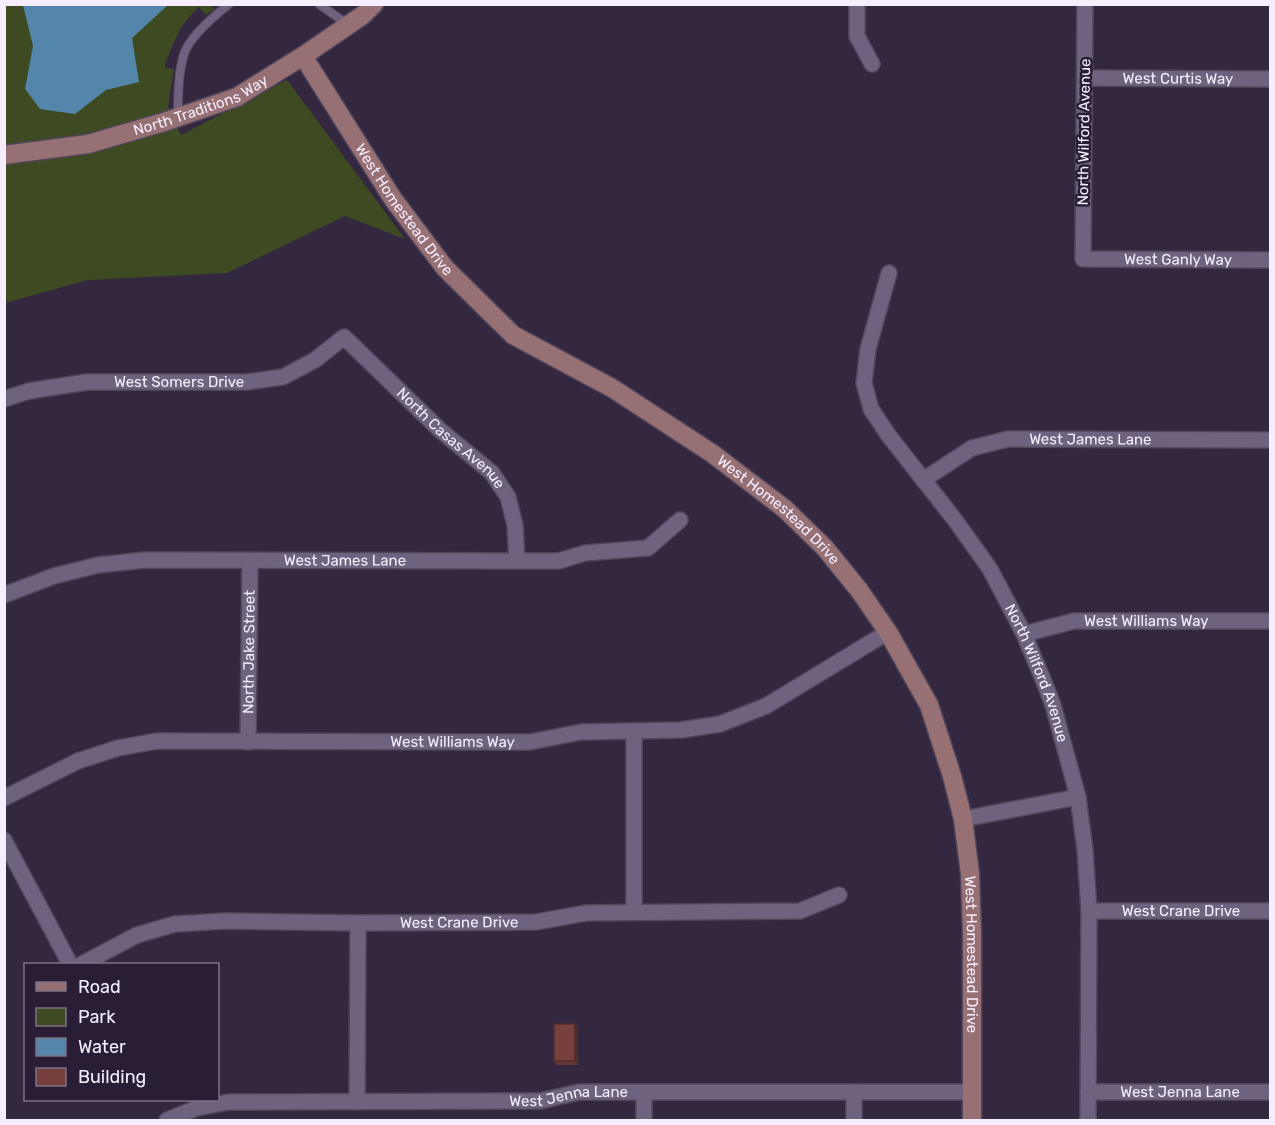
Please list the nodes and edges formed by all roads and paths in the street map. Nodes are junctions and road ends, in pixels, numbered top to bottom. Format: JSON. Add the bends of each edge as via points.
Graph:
{"nodes":[{"id":1,"x":229,"y":4,"type":"edge"},
{"id":2,"x":319,"y":4,"type":"edge"},
{"id":3,"x":374,"y":4,"type":"edge"},
{"id":4,"x":857,"y":4,"type":"edge"},
{"id":5,"x":1085,"y":4,"type":"edge"},
{"id":6,"x":348,"y":24,"type":"junction"},
{"id":7,"x":303,"y":56,"type":"junction"},
{"id":8,"x":872,"y":64,"type":"dead end"},
{"id":9,"x":1085,"y":78,"type":"junction"},
{"id":10,"x":1270,"y":79,"type":"edge"},
{"id":11,"x":178,"y":117,"type":"junction"},
{"id":12,"x":4,"y":155,"type":"edge"},
{"id":13,"x":1083,"y":259,"type":"joint"},
{"id":14,"x":1270,"y":260,"type":"edge"},
{"id":15,"x":889,"y":273,"type":"dead end"},
{"id":16,"x":344,"y":337,"type":"joint"},
{"id":17,"x":4,"y":399,"type":"edge"},
{"id":18,"x":1270,"y":440,"type":"edge"},
{"id":19,"x":923,"y":480,"type":"junction"},
{"id":20,"x":680,"y":520,"type":"dead end"},
{"id":21,"x":250,"y":561,"type":"junction"},
{"id":22,"x":517,"y":561,"type":"junction"},
{"id":23,"x":4,"y":595,"type":"edge"},
{"id":24,"x":1270,"y":621,"type":"edge"},
{"id":25,"x":888,"y":632,"type":"junction"},
{"id":26,"x":1024,"y":634,"type":"junction"},
{"id":27,"x":634,"y":732,"type":"junction"},
{"id":28,"x":248,"y":742,"type":"junction"},
{"id":29,"x":1078,"y":797,"type":"junction"},
{"id":30,"x":4,"y":798,"type":"edge"},
{"id":31,"x":963,"y":819,"type":"junction"},
{"id":32,"x":4,"y":840,"type":"edge"},
{"id":33,"x":839,"y":895,"type":"dead end"},
{"id":34,"x":1089,"y":911,"type":"junction"},
{"id":35,"x":1270,"y":911,"type":"edge"},
{"id":36,"x":634,"y":912,"type":"junction"},
{"id":37,"x":358,"y":923,"type":"junction"},
{"id":38,"x":69,"y":963,"type":"edge"},
{"id":39,"x":84,"y":963,"type":"edge"},
{"id":40,"x":972,"y":1092,"type":"junction"},
{"id":41,"x":1088,"y":1092,"type":"junction"},
{"id":42,"x":1270,"y":1092,"type":"edge"},
{"id":43,"x":644,"y":1093,"type":"junction"},
{"id":44,"x":854,"y":1093,"type":"junction"},
{"id":45,"x":357,"y":1102,"type":"junction"},
{"id":46,"x":167,"y":1120,"type":"edge"},
{"id":47,"x":644,"y":1120,"type":"edge"},
{"id":48,"x":854,"y":1120,"type":"edge"},
{"id":49,"x":972,"y":1120,"type":"edge"},
{"id":50,"x":1088,"y":1120,"type":"edge"}],
"edges":[{"from":1,"to":11,"type":"lane","via":[[200,29],[185,52]]},
{"from":2,"to":6,"type":"lane"},
{"from":3,"to":6,"type":"street","name":"North Traditions Way"},
{"from":4,"to":8,"type":"street","via":[[857,36]]},
{"from":5,"to":9,"type":"street","name":"North Wilford Avenue"},
{"from":6,"to":7,"type":"street","name":"North Traditions Way"},
{"from":7,"to":11,"type":"street","name":"North Traditions Way","via":[[237,97]]},
{"from":7,"to":25,"type":"street","name":"West Homestead Drive","via":[[393,199],[445,268],[513,334],[612,388],[713,454],[786,509],[825,548]]},
{"from":9,"to":10,"type":"street","name":"West Curtis Way"},
{"from":9,"to":13,"type":"street","name":"North Wilford Avenue"},
{"from":11,"to":12,"type":"street","name":"North Traditions Way","via":[[88,144]]},
{"from":13,"to":14,"type":"street","name":"West Ganly Way"},
{"from":15,"to":19,"type":"street","name":"North Wilford Avenue","via":[[868,349],[864,383],[871,409]]},
{"from":16,"to":17,"type":"street","name":"West Somers Drive","via":[[315,360],[283,377],[247,382],[87,382]]},
{"from":16,"to":22,"type":"street","name":"North Casas Avenue","via":[[440,430],[492,473],[508,497],[515,525]]},
{"from":18,"to":19,"type":"street","name":"West James Lane","via":[[1008,439],[972,448]]},
{"from":19,"to":26,"type":"street","name":"North Wilford Avenue","via":[[990,569]]},
{"from":20,"to":22,"type":"street","name":"West James Lane","via":[[648,548],[585,554],[559,561]]},
{"from":21,"to":22,"type":"street","name":"West James Lane"},
{"from":21,"to":23,"type":"street","name":"West James Lane","via":[[145,560],[98,565]]},
{"from":21,"to":28,"type":"street","name":"North Jake Street"},
{"from":24,"to":26,"type":"street","name":"West Williams Way","via":[[1074,621]]},
{"from":25,"to":27,"type":"street","name":"West Williams Way","via":[[766,706],[720,724]]},
{"from":25,"to":31,"type":"street","name":"West Homestead Drive","via":[[929,705]]},
{"from":26,"to":29,"type":"street","name":"North Wilford Avenue","via":[[1053,705]]},
{"from":27,"to":28,"type":"street","name":"West Williams Way","via":[[581,732],[530,742]]},
{"from":27,"to":36,"type":"street"},
{"from":28,"to":30,"type":"street","name":"West Williams Way","via":[[157,741],[118,748],[78,761]]},
{"from":29,"to":31,"type":"street"},
{"from":29,"to":34,"type":"street","name":"North Wilford Avenue"},
{"from":31,"to":40,"type":"street","name":"West Homestead Drive","via":[[971,898]]},
{"from":32,"to":38,"type":"street"},
{"from":33,"to":36,"type":"street","name":"West Crane Drive","via":[[800,911]]},
{"from":34,"to":35,"type":"street","name":"West Crane Drive"},
{"from":34,"to":41,"type":"street","name":"North Wilford Avenue"},
{"from":36,"to":37,"type":"street","name":"West Crane Drive","via":[[586,913],[536,922]]},
{"from":37,"to":39,"type":"street","name":"West Crane Drive","via":[[175,924],[137,935]]},
{"from":37,"to":45,"type":"street"},
{"from":40,"to":44,"type":"street","name":"West Jenna Lane"},
{"from":40,"to":49,"type":"street","name":"West Homestead Drive"},
{"from":41,"to":42,"type":"street","name":"West Jenna Lane"},
{"from":41,"to":50,"type":"street","name":"North Wilford Avenue"},
{"from":43,"to":44,"type":"street","name":"West Jenna Lane"},
{"from":43,"to":45,"type":"street","name":"West Jenna Lane","via":[[579,1092],[540,1101]]},
{"from":43,"to":47,"type":"street"},
{"from":44,"to":48,"type":"street"},
{"from":45,"to":46,"type":"street","name":"West Jenna Lane","via":[[228,1102],[197,1108]]}]}
